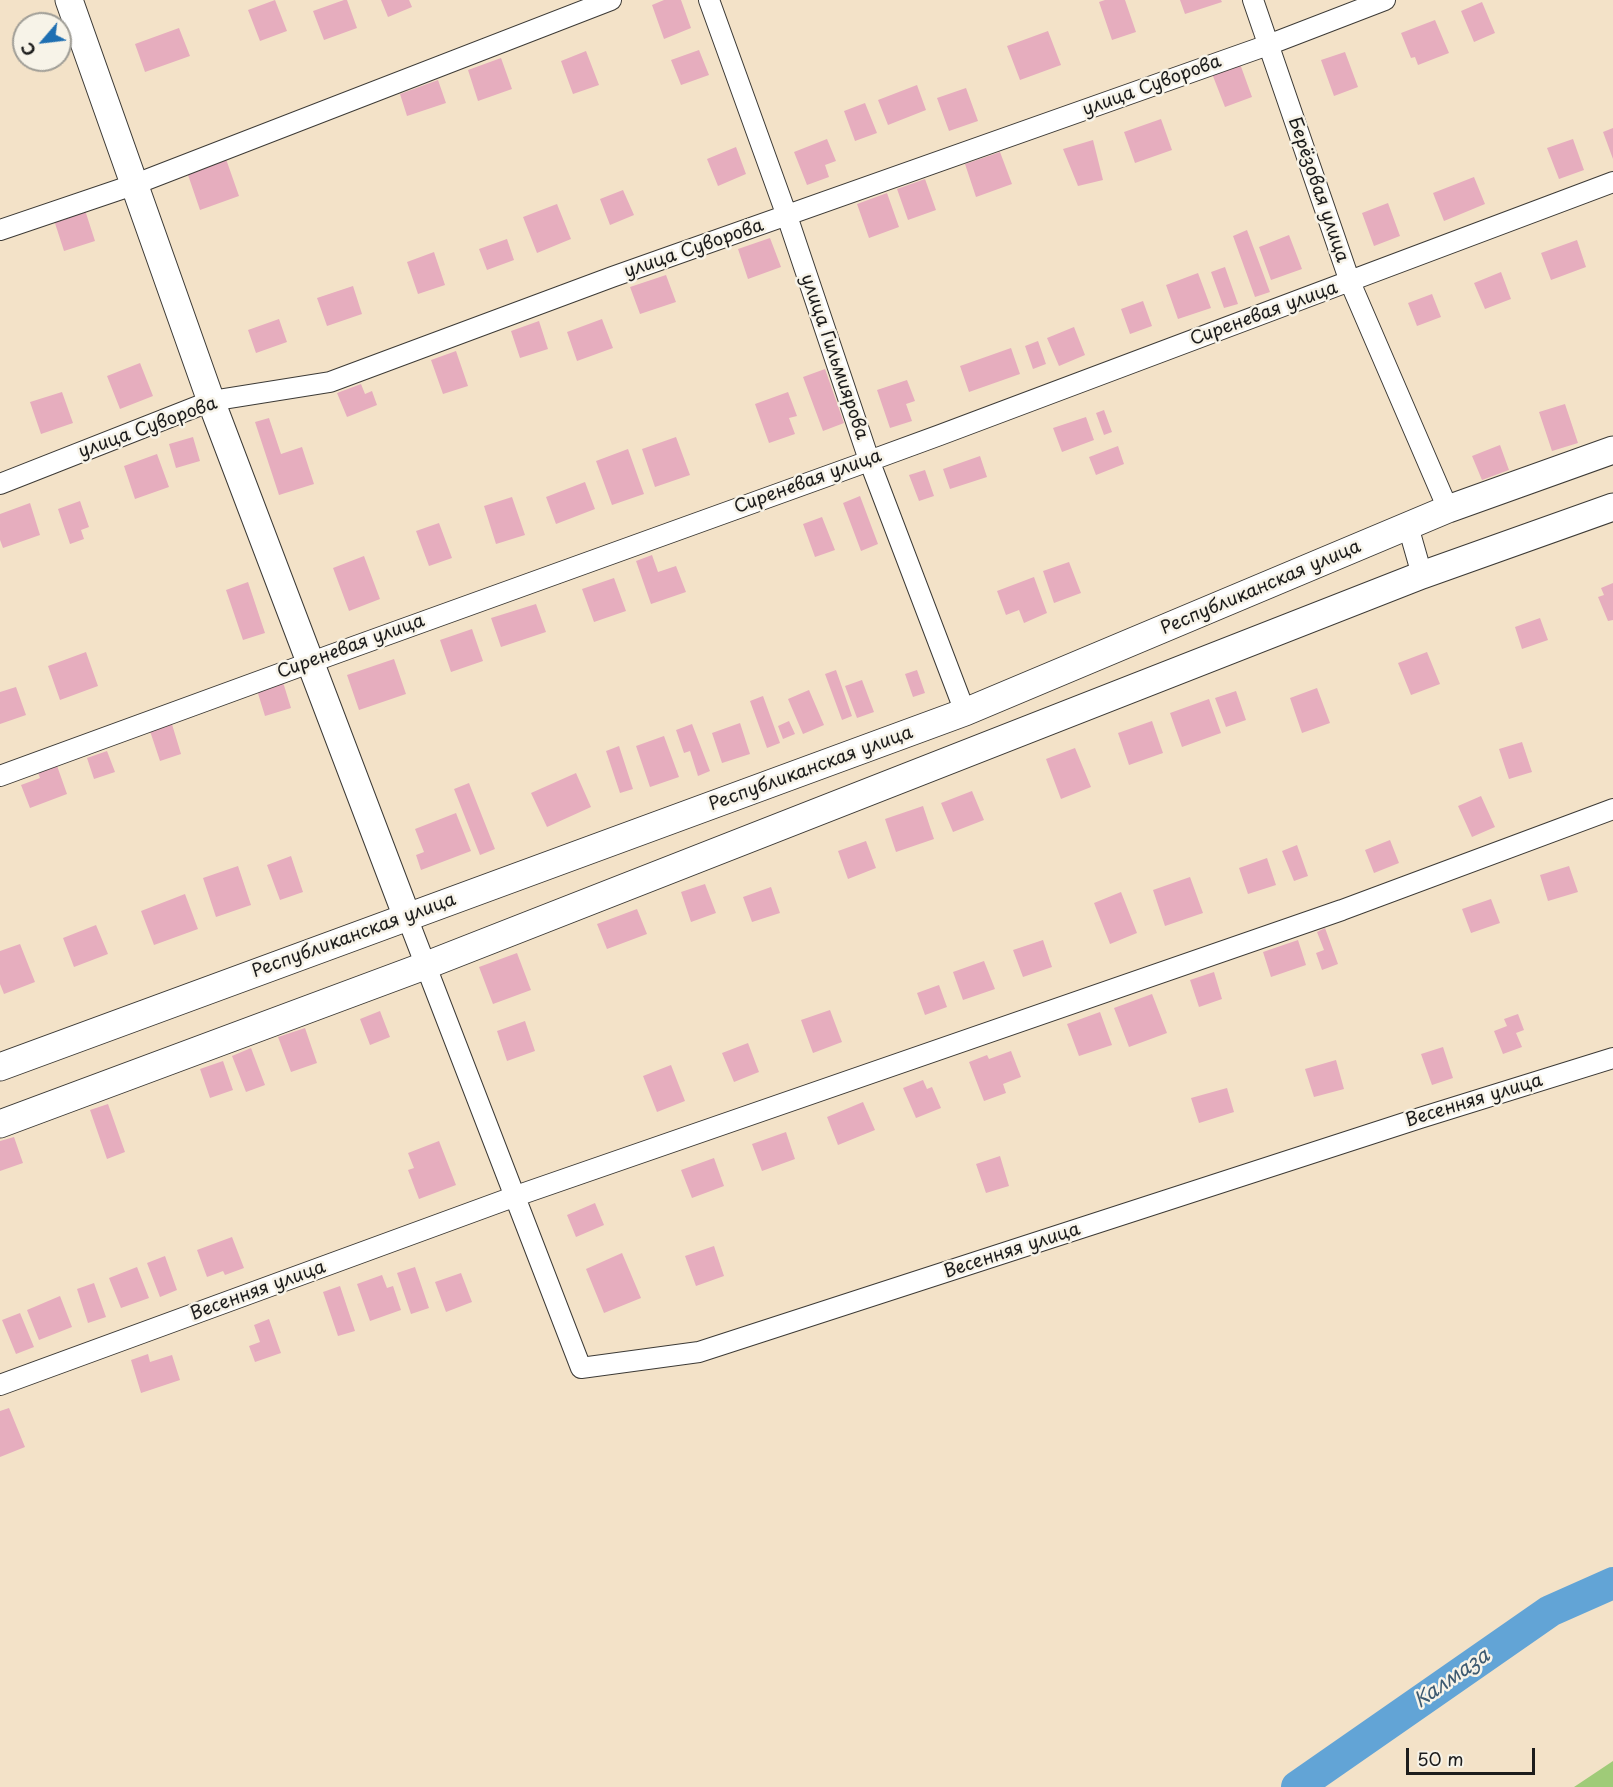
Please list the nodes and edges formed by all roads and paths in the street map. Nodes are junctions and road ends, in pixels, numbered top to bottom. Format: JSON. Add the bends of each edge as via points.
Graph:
{"nodes":[{"id":1,"x":69,"y":0,"type":"edge"},
{"id":2,"x":611,"y":0,"type":"edge"},
{"id":3,"x":709,"y":0,"type":"edge"},
{"id":4,"x":1253,"y":0,"type":"edge"},
{"id":5,"x":1385,"y":0,"type":"edge"},
{"id":6,"x":1268,"y":45,"type":"junction"},
{"id":7,"x":1613,"y":182,"type":"edge"},
{"id":8,"x":133,"y":185,"type":"junction"},
{"id":9,"x":787,"y":216,"type":"junction"},
{"id":10,"x":0,"y":230,"type":"edge"},
{"id":11,"x":1350,"y":282,"type":"junction"},
{"id":12,"x":211,"y":401,"type":"junction"},
{"id":13,"x":1613,"y":450,"type":"edge"},
{"id":14,"x":869,"y":460,"type":"junction"},
{"id":15,"x":0,"y":484,"type":"edge"},
{"id":16,"x":1613,"y":507,"type":"edge"},
{"id":17,"x":1448,"y":509,"type":"junction"},
{"id":18,"x":1408,"y":526,"type":"junction"},
{"id":19,"x":1422,"y":575,"type":"junction"},
{"id":20,"x":310,"y":661,"type":"junction"},
{"id":21,"x":965,"y":712,"type":"junction"},
{"id":22,"x":0,"y":776,"type":"edge"},
{"id":23,"x":1613,"y":809,"type":"edge"},
{"id":24,"x":407,"y":917,"type":"junction"},
{"id":25,"x":427,"y":965,"type":"junction"},
{"id":26,"x":1613,"y":1058,"type":"edge"},
{"id":27,"x":0,"y":1067,"type":"edge"},
{"id":28,"x":0,"y":1124,"type":"edge"},
{"id":29,"x":516,"y":1196,"type":"junction"},
{"id":30,"x":0,"y":1386,"type":"edge"}],
"edges":[{"from":1,"to":8,"type":"street"},
{"from":2,"to":8,"type":"street"},
{"from":3,"to":9,"type":"street","name":"улица Гильмиярова"},
{"from":4,"to":6,"type":"street","name":"Берёзовая улица"},
{"from":5,"to":6,"type":"street","name":"улица Суворова"},
{"from":6,"to":9,"type":"street","name":"улица Суворова"},
{"from":6,"to":11,"type":"street","name":"Берёзовая улица"},
{"from":7,"to":11,"type":"street","name":"Сиреневая улица"},
{"from":8,"to":10,"type":"street"},
{"from":8,"to":12,"type":"street"},
{"from":9,"to":12,"type":"street","name":"улица Суворова","via":[[330,382]]},
{"from":9,"to":14,"type":"street","name":"улица Гильмиярова"},
{"from":11,"to":14,"type":"street","name":"Сиреневая улица"},
{"from":11,"to":17,"type":"street","name":"Берёзовая улица"},
{"from":12,"to":15,"type":"street","name":"улица Суворова"},
{"from":12,"to":20,"type":"street"},
{"from":13,"to":17,"type":"street","name":"Республиканская улица"},
{"from":14,"to":20,"type":"street","name":"Сиреневая улица"},
{"from":14,"to":21,"type":"street","name":"улица Гильмиярова"},
{"from":16,"to":19,"type":"street"},
{"from":17,"to":18,"type":"street","name":"Республиканская улица"},
{"from":18,"to":19,"type":"street"},
{"from":18,"to":21,"type":"street","name":"Республиканская улица"},
{"from":19,"to":25,"type":"street"},
{"from":20,"to":22,"type":"street","name":"Сиреневая улица"},
{"from":20,"to":24,"type":"street"},
{"from":21,"to":24,"type":"street","name":"Республиканская улица"},
{"from":23,"to":29,"type":"street","name":"Весенняя улица","via":[[1331,914]]},
{"from":24,"to":25,"type":"street","name":"Весенняя улица"},
{"from":24,"to":27,"type":"street","name":"Республиканская улица"},
{"from":25,"to":28,"type":"street"},
{"from":25,"to":29,"type":"street","name":"Весенняя улица"},
{"from":26,"to":29,"type":"street","name":"Весенняя улица","via":[[699,1352],[580,1368]]},
{"from":29,"to":30,"type":"street","name":"Весенняя улица"}]}
